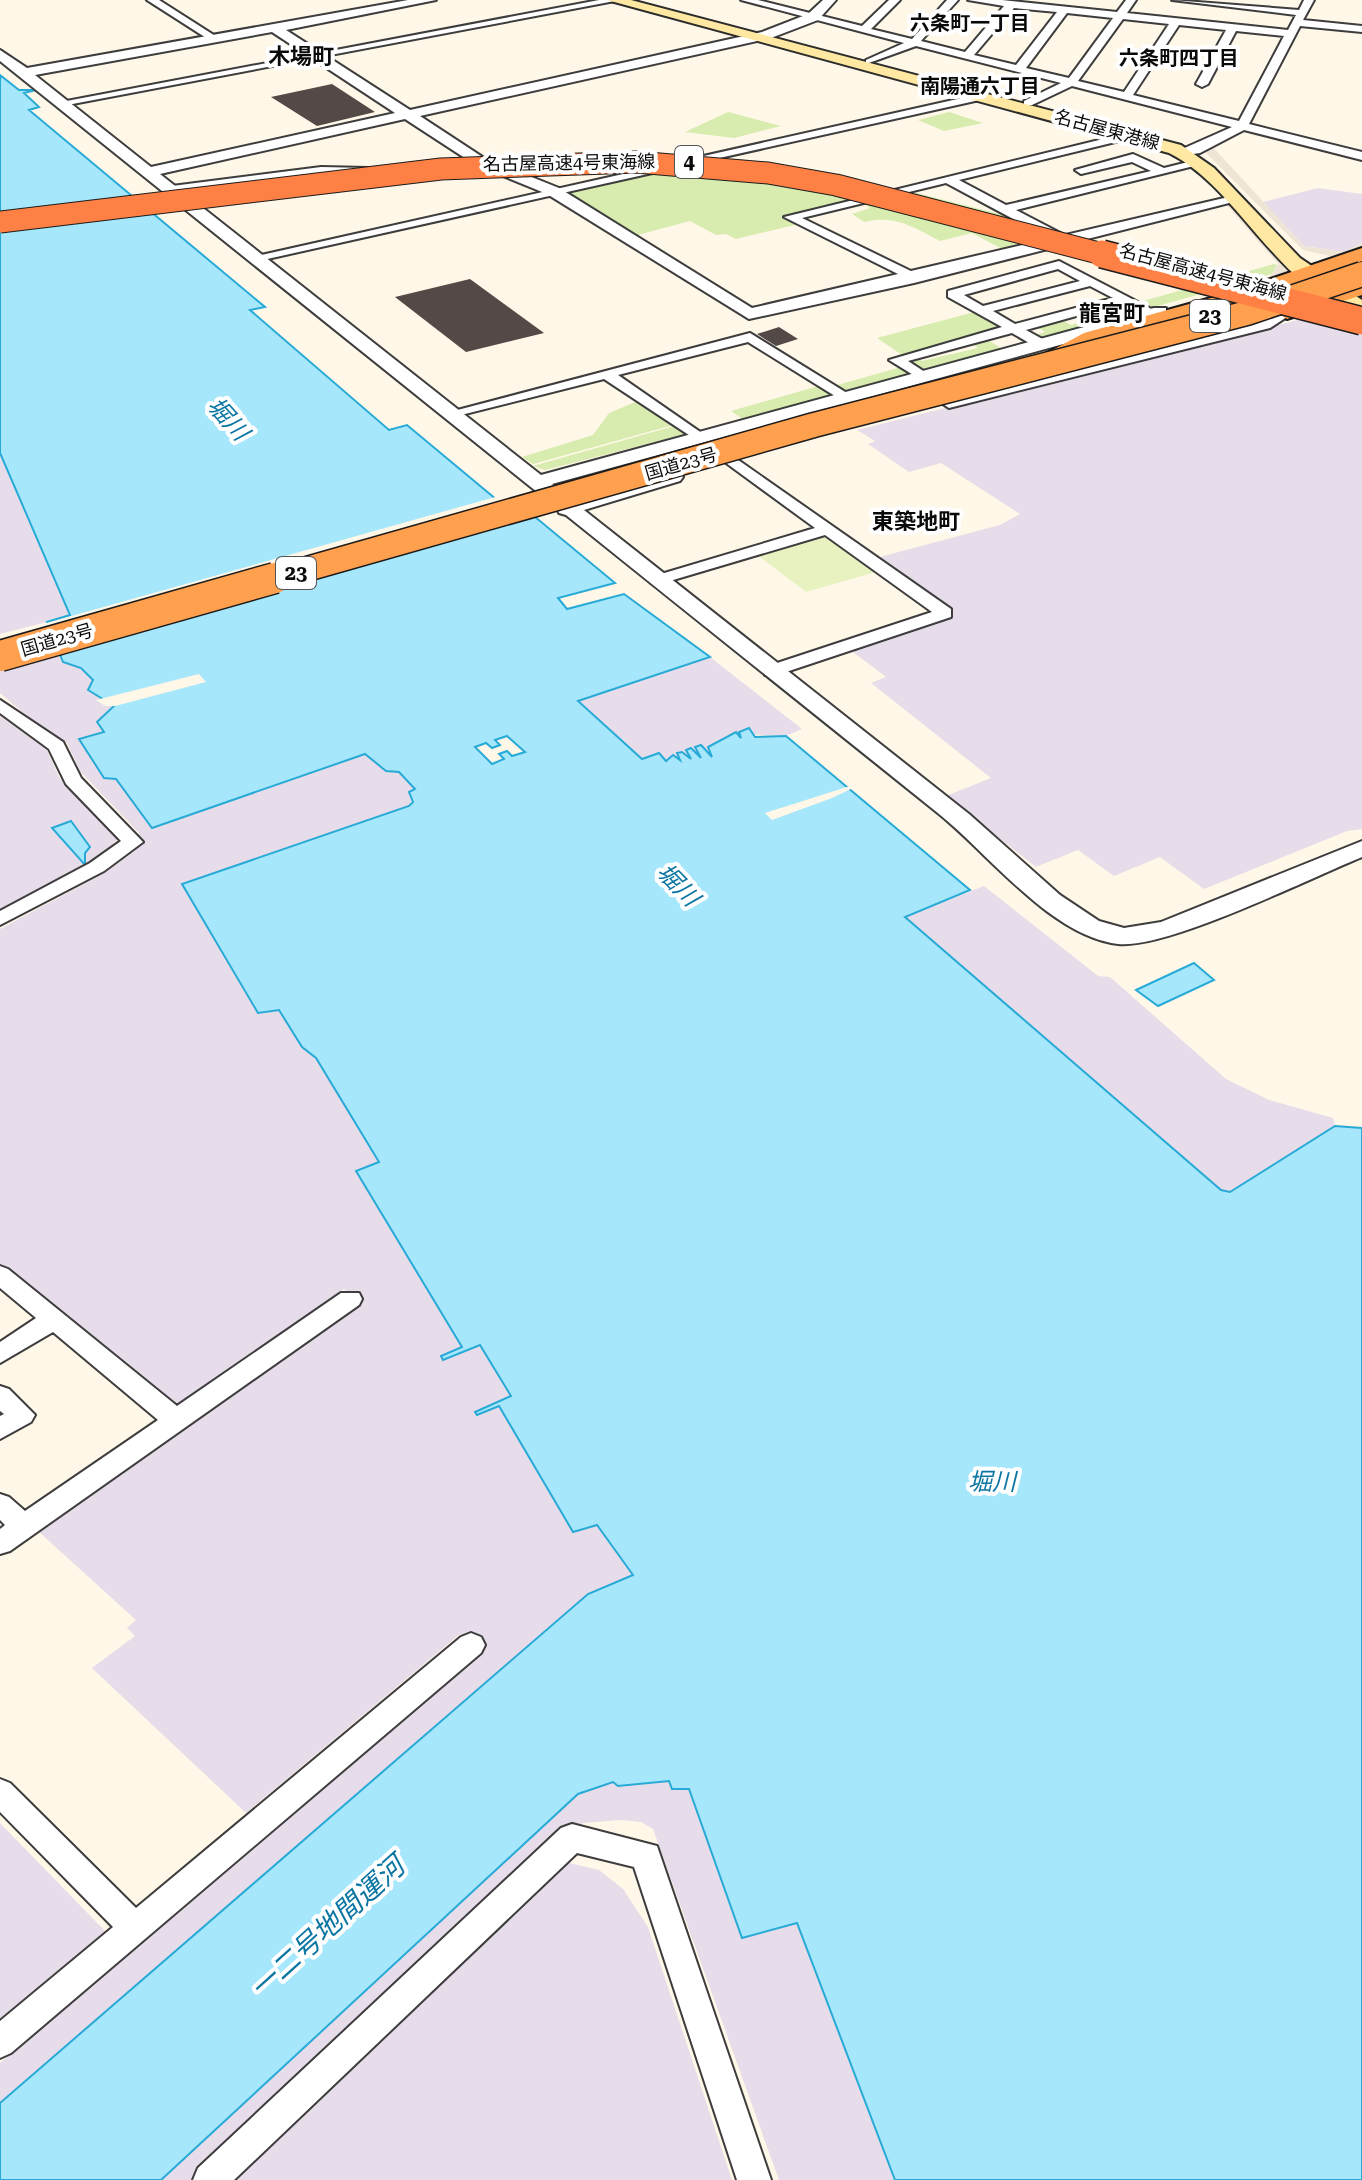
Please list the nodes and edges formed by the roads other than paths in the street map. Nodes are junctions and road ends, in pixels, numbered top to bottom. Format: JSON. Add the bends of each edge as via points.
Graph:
{"nodes":[{"id":1,"x":152,"y":0,"type":"edge"},
{"id":2,"x":430,"y":0,"type":"edge"},
{"id":3,"x":615,"y":0,"type":"edge"},
{"id":4,"x":631,"y":0,"type":"edge"},
{"id":5,"x":746,"y":0,"type":"edge"},
{"id":6,"x":830,"y":0,"type":"edge"},
{"id":7,"x":895,"y":0,"type":"edge"},
{"id":8,"x":953,"y":0,"type":"edge"},
{"id":9,"x":973,"y":0,"type":"edge"},
{"id":10,"x":1131,"y":0,"type":"edge"},
{"id":11,"x":1177,"y":0,"type":"edge"},
{"id":12,"x":1309,"y":0,"type":"edge"},
{"id":13,"x":1190,"y":1,"type":"edge"},
{"id":14,"x":760,"y":2,"type":"edge"},
{"id":15,"x":1012,"y":4,"type":"junction"},
{"id":16,"x":1247,"y":4,"type":"edge"},
{"id":17,"x":1064,"y":10,"type":"junction"},
{"id":18,"x":1120,"y":16,"type":"junction"},
{"id":19,"x":813,"y":17,"type":"junction"},
{"id":20,"x":1176,"y":22,"type":"junction"},
{"id":21,"x":1297,"y":23,"type":"junction"},
{"id":22,"x":274,"y":28,"type":"junction"},
{"id":23,"x":1233,"y":28,"type":"junction"},
{"id":24,"x":1362,"y":29,"type":"edge"},
{"id":25,"x":864,"y":30,"type":"junction"},
{"id":26,"x":761,"y":36,"type":"junction"},
{"id":27,"x":215,"y":39,"type":"junction"},
{"id":28,"x":914,"y":43,"type":"junction"},
{"id":29,"x":0,"y":54,"type":"edge"},
{"id":30,"x":318,"y":55,"type":"junction"},
{"id":31,"x":967,"y":56,"type":"junction"},
{"id":32,"x":870,"y":62,"type":"junction"},
{"id":33,"x":1019,"y":69,"type":"junction"},
{"id":34,"x":24,"y":73,"type":"junction"},
{"id":35,"x":1072,"y":82,"type":"junction"},
{"id":36,"x":1202,"y":84,"type":"dead end"},
{"id":37,"x":1127,"y":96,"type":"junction"},
{"id":38,"x":980,"y":97,"type":"junction"},
{"id":39,"x":62,"y":103,"type":"junction"},
{"id":40,"x":1028,"y":103,"type":"junction"},
{"id":41,"x":411,"y":114,"type":"junction"},
{"id":42,"x":1242,"y":126,"type":"junction"},
{"id":43,"x":1136,"y":135,"type":"junction"},
{"id":44,"x":1193,"y":155,"type":"junction"},
{"id":45,"x":1052,"y":156,"type":"junction"},
{"id":46,"x":1362,"y":156,"type":"edge"},
{"id":47,"x":481,"y":162,"type":"junction"},
{"id":48,"x":1081,"y":170,"type":"junction"},
{"id":49,"x":149,"y":172,"type":"junction"},
{"id":50,"x":1163,"y":172,"type":"junction"},
{"id":51,"x":372,"y":174,"type":"junction"},
{"id":52,"x":949,"y":180,"type":"junction"},
{"id":53,"x":302,"y":182,"type":"dead end"},
{"id":54,"x":1111,"y":184,"type":"junction"},
{"id":55,"x":172,"y":190,"type":"junction"},
{"id":56,"x":553,"y":191,"type":"junction"},
{"id":57,"x":1231,"y":198,"type":"junction"},
{"id":58,"x":188,"y":204,"type":"junction"},
{"id":59,"x":1005,"y":209,"type":"junction"},
{"id":60,"x":0,"y":214,"type":"edge"},
{"id":61,"x":0,"y":222,"type":"edge"},
{"id":62,"x":1022,"y":232,"type":"junction"},
{"id":63,"x":1062,"y":240,"type":"junction"},
{"id":64,"x":254,"y":258,"type":"junction"},
{"id":65,"x":1149,"y":258,"type":"junction"},
{"id":66,"x":1314,"y":273,"type":"junction"},
{"id":67,"x":914,"y":278,"type":"junction"},
{"id":68,"x":1358,"y":278,"type":"edge"},
{"id":69,"x":1092,"y":282,"type":"junction"},
{"id":70,"x":1258,"y":291,"type":"junction"},
{"id":71,"x":1124,"y":299,"type":"junction"},
{"id":72,"x":982,"y":310,"type":"junction"},
{"id":73,"x":1284,"y":313,"type":"junction"},
{"id":74,"x":1154,"y":314,"type":"junction"},
{"id":75,"x":1362,"y":314,"type":"edge"},
{"id":76,"x":1362,"y":321,"type":"edge"},
{"id":77,"x":1014,"y":329,"type":"junction"},
{"id":78,"x":1058,"y":352,"type":"junction"},
{"id":79,"x":607,"y":374,"type":"junction"},
{"id":80,"x":923,"y":377,"type":"junction"},
{"id":81,"x":848,"y":398,"type":"junction"},
{"id":82,"x":453,"y":413,"type":"junction"},
{"id":83,"x":697,"y":440,"type":"junction"},
{"id":84,"x":728,"y":461,"type":"junction"},
{"id":85,"x":535,"y":483,"type":"junction"},
{"id":86,"x":566,"y":509,"type":"junction"},
{"id":87,"x":828,"y":529,"type":"junction"},
{"id":88,"x":657,"y":580,"type":"junction"},
{"id":89,"x":0,"y":642,"type":"edge"},
{"id":90,"x":0,"y":656,"type":"edge"},
{"id":91,"x":771,"y":671,"type":"junction"},
{"id":92,"x":0,"y":705,"type":"edge"},
{"id":93,"x":1362,"y":848,"type":"edge"},
{"id":94,"x":0,"y":919,"type":"edge"},
{"id":95,"x":0,"y":1275,"type":"edge"},
{"id":96,"x":350,"y":1299,"type":"dead end"},
{"id":97,"x":54,"y":1319,"type":"junction"},
{"id":98,"x":0,"y":1354,"type":"edge"},
{"id":99,"x":0,"y":1396,"type":"edge"},
{"id":100,"x":176,"y":1420,"type":"junction"},
{"id":101,"x":0,"y":1429,"type":"edge"},
{"id":102,"x":0,"y":1504,"type":"edge"},
{"id":103,"x":24,"y":1526,"type":"junction"},
{"id":104,"x":0,"y":1543,"type":"edge"},
{"id":105,"x":471,"y":1645,"type":"dead end"},
{"id":106,"x":0,"y":1792,"type":"edge"},
{"id":107,"x":135,"y":1928,"type":"junction"},
{"id":108,"x":0,"y":2042,"type":"edge"},
{"id":109,"x":210,"y":2180,"type":"edge"},
{"id":110,"x":754,"y":2180,"type":"edge"}],
"edges":[{"from":1,"to":27,"type":"street"},
{"from":2,"to":22,"type":"street"},
{"from":3,"to":26,"type":"main road","name":"名古屋東港線"},
{"from":3,"to":30,"type":"street"},
{"from":4,"to":26,"type":"main road","name":"名古屋東港線"},
{"from":5,"to":14,"type":"street"},
{"from":6,"to":19,"type":"street"},
{"from":7,"to":25,"type":"street"},
{"from":8,"to":28,"type":"street"},
{"from":9,"to":15,"type":"street"},
{"from":10,"to":18,"type":"street"},
{"from":11,"to":13,"type":"street"},
{"from":12,"to":21,"type":"street"},
{"from":13,"to":16,"type":"street"},
{"from":14,"to":19,"type":"street"},
{"from":15,"to":17,"type":"street"},
{"from":15,"to":31,"type":"street"},
{"from":16,"to":21,"type":"street"},
{"from":17,"to":18,"type":"street"},
{"from":17,"to":33,"type":"street"},
{"from":18,"to":20,"type":"street"},
{"from":18,"to":35,"type":"street"},
{"from":19,"to":25,"type":"street"},
{"from":19,"to":26,"type":"street"},
{"from":20,"to":23,"type":"street"},
{"from":20,"to":37,"type":"street"},
{"from":21,"to":23,"type":"street"},
{"from":21,"to":24,"type":"street"},
{"from":21,"to":42,"type":"street"},
{"from":22,"to":27,"type":"street"},
{"from":22,"to":30,"type":"street"},
{"from":23,"to":36,"type":"street"},
{"from":25,"to":28,"type":"street"},
{"from":26,"to":32,"type":"main road","name":"名古屋東港線"},
{"from":26,"to":38,"type":"main road","name":"名古屋東港線"},
{"from":26,"to":41,"type":"street"},
{"from":27,"to":34,"type":"street"},
{"from":28,"to":31,"type":"street"},
{"from":28,"to":32,"type":"street"},
{"from":29,"to":34,"type":"street"},
{"from":30,"to":39,"type":"street"},
{"from":30,"to":41,"type":"street"},
{"from":31,"to":33,"type":"street"},
{"from":32,"to":40,"type":"main road","name":"名古屋東港線"},
{"from":33,"to":35,"type":"street"},
{"from":34,"to":39,"type":"street"},
{"from":35,"to":37,"type":"street"},
{"from":35,"to":40,"type":"street"},
{"from":37,"to":42,"type":"street"},
{"from":38,"to":43,"type":"main road","name":"名古屋東港線"},
{"from":38,"to":56,"type":"street"},
{"from":39,"to":49,"type":"street"},
{"from":40,"to":43,"type":"main road","name":"名古屋東港線"},
{"from":41,"to":47,"type":"street"},
{"from":41,"to":49,"type":"street"},
{"from":42,"to":44,"type":"street"},
{"from":42,"to":46,"type":"street"},
{"from":43,"to":44,"type":"main road","name":"名古屋東港線"},
{"from":43,"to":45,"type":"street"},
{"from":44,"to":50,"type":"street"},
{"from":44,"to":57,"type":"main road","name":"名古屋東港線"},
{"from":44,"to":66,"type":"main road","name":"名古屋東港線","via":[[1213,162]]},
{"from":45,"to":48,"type":"street"},
{"from":45,"to":52,"type":"street"},
{"from":47,"to":51,"type":"street"},
{"from":47,"to":56,"type":"street"},
{"from":48,"to":50,"type":"street","via":[[1133,158]]},
{"from":48,"to":54,"type":"street"},
{"from":49,"to":55,"type":"street"},
{"from":50,"to":54,"type":"street"},
{"from":51,"to":53,"type":"street"},
{"from":51,"to":55,"type":"street","via":[[321,171]]},
{"from":51,"to":58,"type":"street","via":[[363,183]]},
{"from":52,"to":59,"type":"street"},
{"from":52,"to":67,"type":"street","via":[[790,217]]},
{"from":54,"to":59,"type":"street"},
{"from":55,"to":58,"type":"street"},
{"from":56,"to":64,"type":"street"},
{"from":56,"to":67,"type":"street","via":[[749,314]]},
{"from":57,"to":63,"type":"street"},
{"from":57,"to":66,"type":"main road","name":"名古屋東港線"},
{"from":58,"to":64,"type":"street"},
{"from":59,"to":63,"type":"street"},
{"from":60,"to":65,"type":"highway","name":"名古屋高速4号東海線","number":"4","bridge":true,"via":[[427,165],[557,155],[673,155],[831,177]]},
{"from":61,"to":62,"type":"highway","name":"名古屋高速4号東海線","number":"4","bridge":true,"via":[[466,166],[612,159],[758,170]]},
{"from":62,"to":65,"type":"highway","bridge":true,"via":[[777,179],[660,163],[562,157],[712,154],[796,165],[994,212]]},
{"from":62,"to":76,"type":"highway","name":"名古屋高速4号東海線","number":"4","bridge":true},
{"from":63,"to":67,"type":"street"},
{"from":64,"to":82,"type":"street"},
{"from":65,"to":75,"type":"highway","name":"名古屋高速4号東海線","number":"4","bridge":true},
{"from":66,"to":68,"type":"highway"},
{"from":66,"to":68,"type":"main road","name":"名古屋東港線"},
{"from":66,"to":70,"type":"highway"},
{"from":68,"to":73,"type":"highway"},
{"from":68,"to":78,"type":"highway","name":"国道23号","number":"23","bridge":true,"via":[[1247,313]]},
{"from":69,"to":71,"type":"street"},
{"from":69,"to":72,"type":"street"},
{"from":69,"to":72,"type":"street","via":[[1059,265],[953,294]]},
{"from":70,"to":74,"type":"street"},
{"from":70,"to":78,"type":"highway"},
{"from":71,"to":74,"type":"street"},
{"from":71,"to":77,"type":"street"},
{"from":72,"to":77,"type":"street"},
{"from":73,"to":78,"type":"highway","via":[[1109,354]]},
{"from":73,"to":84,"type":"street","via":[[1264,324]]},
{"from":74,"to":78,"type":"street"},
{"from":77,"to":78,"type":"street"},
{"from":77,"to":80,"type":"street","via":[[896,360]]},
{"from":78,"to":80,"type":"street"},
{"from":78,"to":89,"type":"highway","name":"国道23号","number":"23","via":[[798,418]]},
{"from":78,"to":90,"type":"highway","name":"国道23号","number":"23","bridge":true},
{"from":79,"to":81,"type":"street","via":[[750,337]]},
{"from":79,"to":82,"type":"street"},
{"from":79,"to":83,"type":"street"},
{"from":80,"to":81,"type":"street"},
{"from":81,"to":83,"type":"street"},
{"from":82,"to":85,"type":"street"},
{"from":83,"to":84,"type":"street"},
{"from":83,"to":85,"type":"street"},
{"from":84,"to":86,"type":"street"},
{"from":84,"to":87,"type":"street"},
{"from":85,"to":86,"type":"street"},
{"from":86,"to":88,"type":"street"},
{"from":87,"to":88,"type":"street"},
{"from":87,"to":91,"type":"street","via":[[945,613]]},
{"from":88,"to":91,"type":"street"},
{"from":91,"to":93,"type":"street","via":[[960,819],[1054,901],[1110,934],[1138,936],[1170,927]]},
{"from":92,"to":94,"type":"street","via":[[57,746],[73,780],[133,842]]},
{"from":95,"to":97,"type":"street"},
{"from":96,"to":100,"type":"street"},
{"from":97,"to":98,"type":"street"},
{"from":97,"to":100,"type":"street"},
{"from":99,"to":101,"type":"street","via":[[22,1415]]},
{"from":100,"to":103,"type":"street"},
{"from":102,"to":103,"type":"street"},
{"from":103,"to":104,"type":"street"},
{"from":105,"to":107,"type":"street"},
{"from":106,"to":107,"type":"street"},
{"from":107,"to":108,"type":"street"},
{"from":109,"to":110,"type":"street","via":[[572,1838],[646,1856]]}]}
